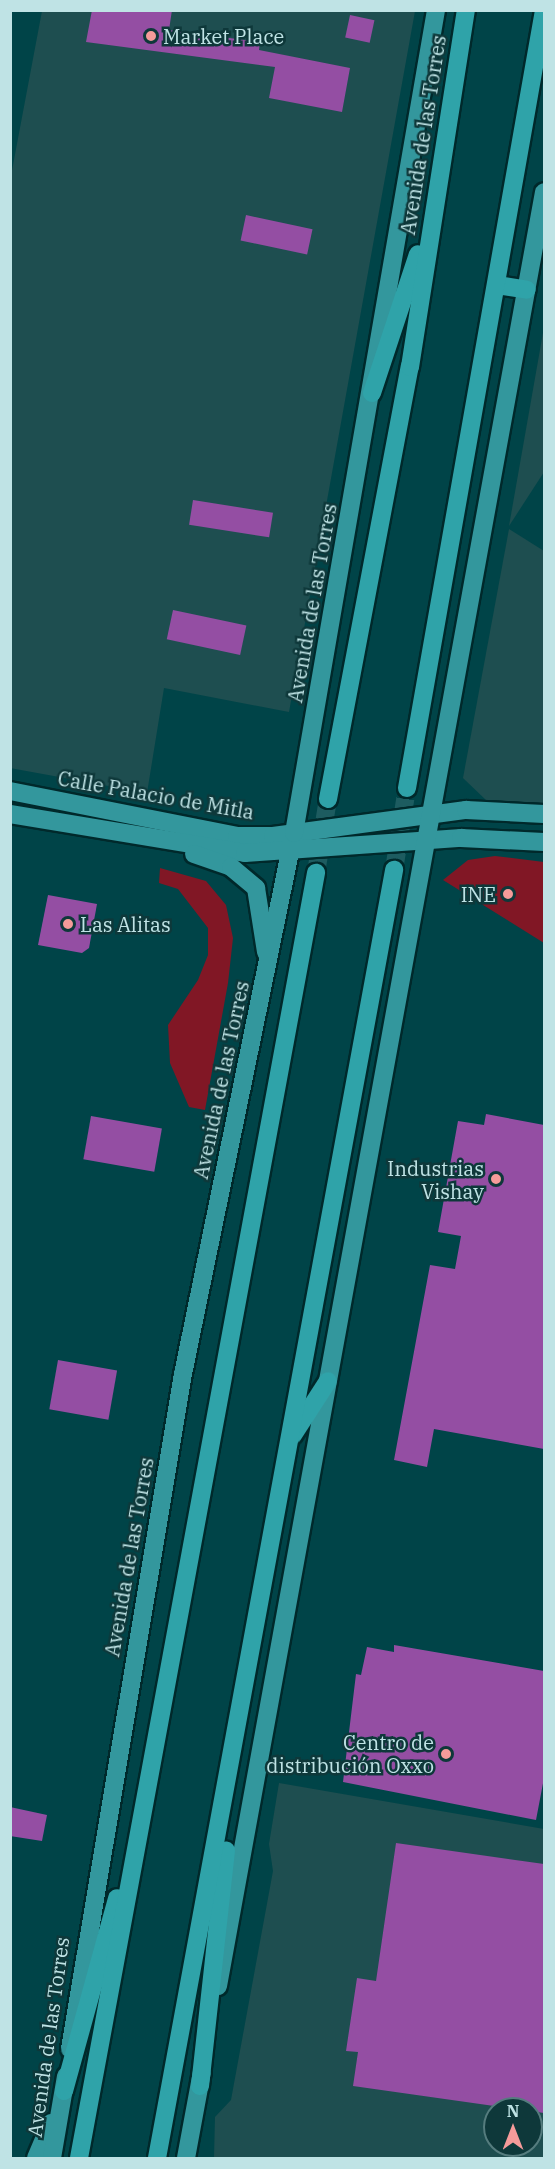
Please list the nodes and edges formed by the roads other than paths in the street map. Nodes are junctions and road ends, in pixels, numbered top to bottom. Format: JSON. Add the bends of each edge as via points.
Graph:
{"nodes":[{"id":1,"x":436,"y":10,"type":"edge"},
{"id":2,"x":466,"y":10,"type":"edge"},
{"id":3,"x":544,"y":10,"type":"edge"},
{"id":4,"x":544,"y":192,"type":"edge"},
{"id":5,"x":433,"y":206,"type":"junction"},
{"id":6,"x":496,"y":285,"type":"junction"},
{"id":7,"x":528,"y":290,"type":"junction"},
{"id":8,"x":372,"y":393,"type":"junction"},
{"id":9,"x":407,"y":788,"type":"tunnel mouth"},
{"id":10,"x":10,"y":791,"type":"edge"},
{"id":11,"x":328,"y":799,"type":"tunnel mouth"},
{"id":12,"x":10,"y":814,"type":"edge"},
{"id":13,"x":544,"y":814,"type":"edge"},
{"id":14,"x":430,"y":815,"type":"junction"},
{"id":15,"x":294,"y":833,"type":"junction"},
{"id":16,"x":156,"y":841,"type":"junction"},
{"id":17,"x":427,"y":841,"type":"junction"},
{"id":18,"x":544,"y":842,"type":"edge"},
{"id":19,"x":289,"y":853,"type":"junction"},
{"id":20,"x":394,"y":870,"type":"tunnel mouth"},
{"id":21,"x":316,"y":873,"type":"tunnel mouth"},
{"id":22,"x":268,"y":964,"type":"junction"},
{"id":23,"x":328,"y":1381,"type":"junction"},
{"id":24,"x":289,"y":1441,"type":"junction"},
{"id":25,"x":229,"y":1781,"type":"junction"},
{"id":26,"x":148,"y":1793,"type":"junction"},
{"id":27,"x":200,"y":2086,"type":"junction"},
{"id":28,"x":64,"y":2091,"type":"junction"},
{"id":29,"x":193,"y":2119,"type":"junction"},
{"id":30,"x":36,"y":2158,"type":"edge"},
{"id":31,"x":52,"y":2158,"type":"edge"},
{"id":32,"x":79,"y":2158,"type":"edge"},
{"id":33,"x":158,"y":2158,"type":"edge"},
{"id":34,"x":186,"y":2158,"type":"edge"},
{"id":35,"x":200,"y":2158,"type":"edge"}],
"edges":[{"from":1,"to":8,"type":"main road","name":"Avenida de las Torres"},
{"from":2,"to":5,"type":"highway","name":"Avenida de las Torres"},
{"from":3,"to":6,"type":"highway"},
{"from":4,"to":7,"type":"main road"},
{"from":5,"to":8,"type":"highway"},
{"from":5,"to":11,"type":"highway","name":"Avenida de las Torres","via":[[410,367]]},
{"from":6,"to":7,"type":"highway"},
{"from":6,"to":9,"type":"highway"},
{"from":7,"to":14,"type":"main road"},
{"from":8,"to":15,"type":"main road","name":"Avenida de las Torres"},
{"from":10,"to":15,"type":"main road","name":"Calle Palacio de Mitla","via":[[237,836]]},
{"from":12,"to":16,"type":"main road","name":"Calle Palacio de Mitla"},
{"from":13,"to":14,"type":"main road","name":"Calle Palacio de Mitla","via":[[466,810]]},
{"from":14,"to":15,"type":"main road","name":"Calle Palacio de Mitla"},
{"from":14,"to":17,"type":"main road"},
{"from":15,"to":19,"type":"main road","name":"Avenida de las Torres"},
{"from":16,"to":19,"type":"main road","name":"Calle Palacio de Mitla"},
{"from":16,"to":22,"type":"main road","via":[[245,875],[256,888]]},
{"from":17,"to":18,"type":"main road","name":"Calle Palacio de Mitla"},
{"from":17,"to":19,"type":"main road","name":"Calle Palacio de Mitla"},
{"from":17,"to":23,"type":"main road"},
{"from":19,"to":22,"type":"main road","name":"Avenida de las Torres"},
{"from":20,"to":24,"type":"highway"},
{"from":21,"to":26,"type":"highway"},
{"from":22,"to":28,"type":"main road","name":"Avenida de las Torres","via":[[183,1374],[84,1942]]},
{"from":23,"to":24,"type":"highway"},
{"from":23,"to":27,"type":"main road"},
{"from":24,"to":25,"type":"highway"},
{"from":25,"to":27,"type":"highway"},
{"from":25,"to":33,"type":"highway"},
{"from":26,"to":28,"type":"highway"},
{"from":26,"to":32,"type":"highway"},
{"from":27,"to":29,"type":"main road"},
{"from":28,"to":30,"type":"main road"},
{"from":28,"to":31,"type":"main road","name":"Avenida de las Torres"},
{"from":29,"to":34,"type":"main road"},
{"from":29,"to":35,"type":"main road"}]}
